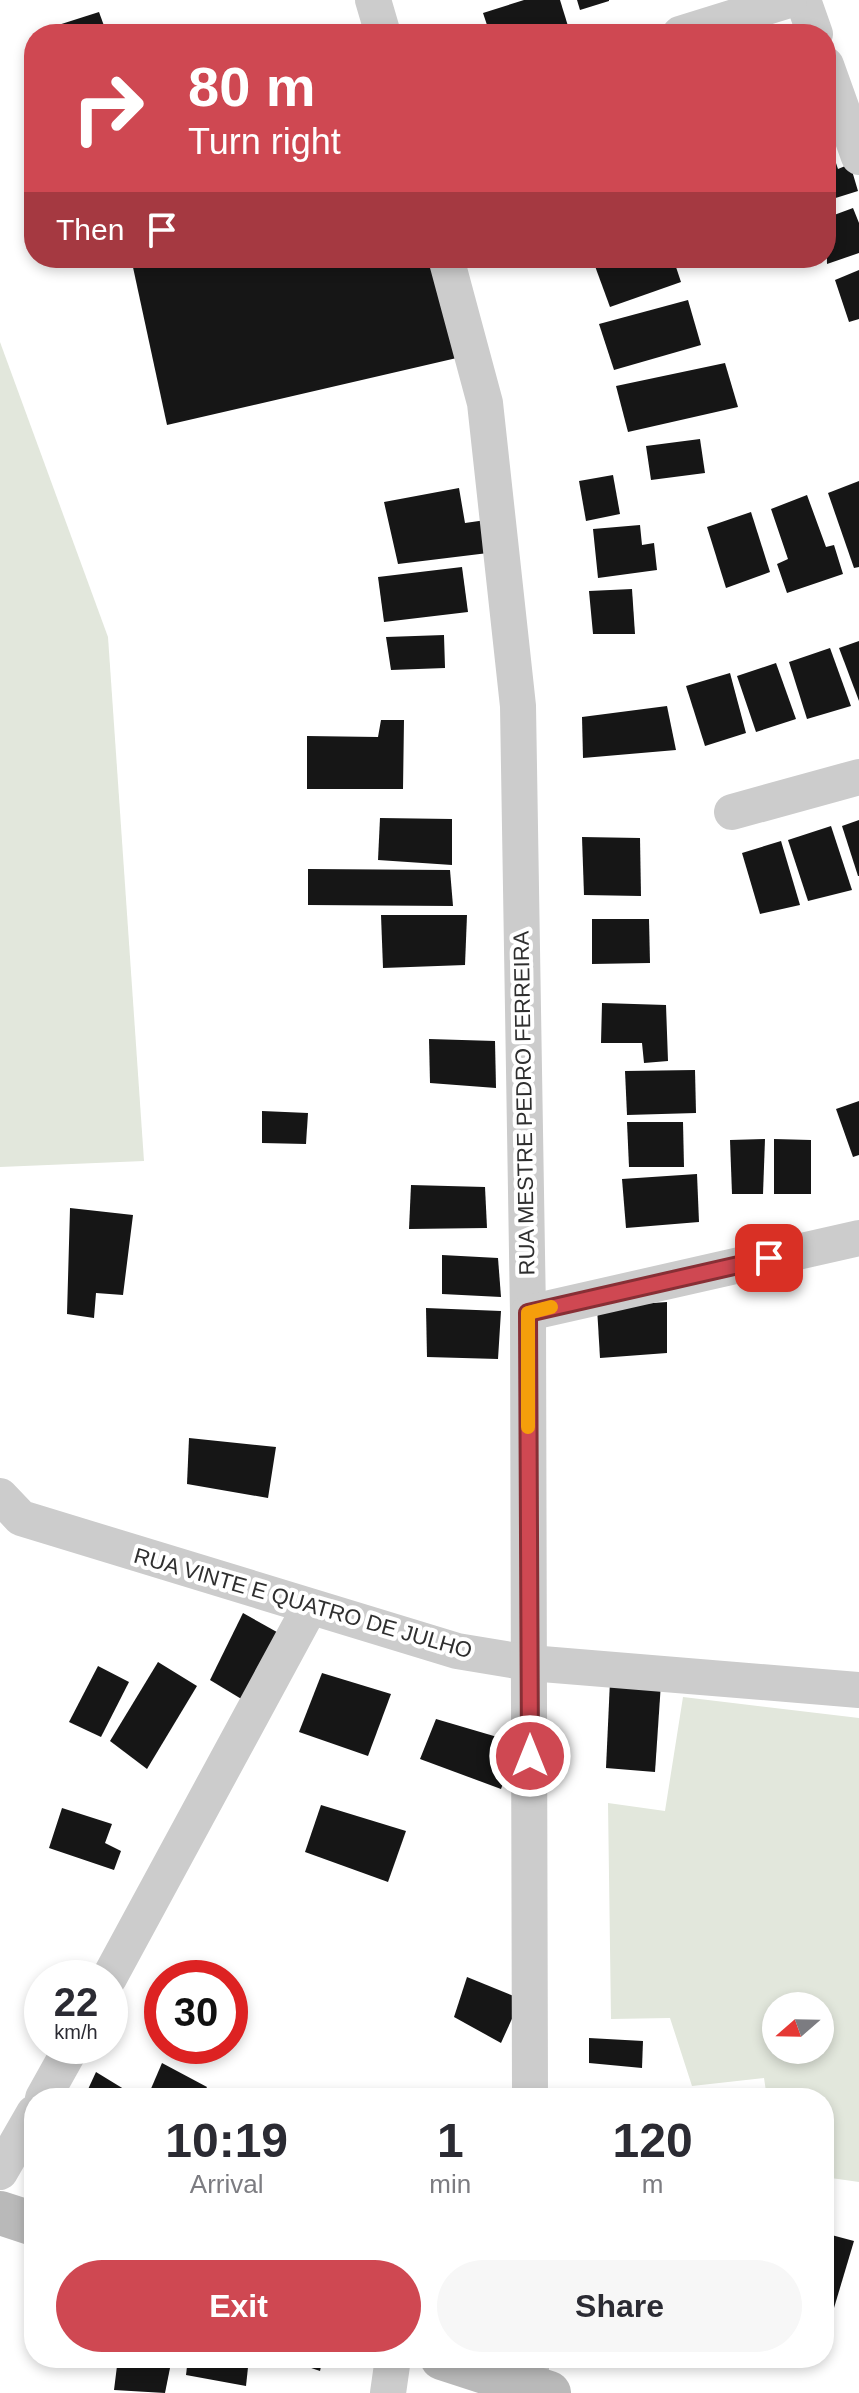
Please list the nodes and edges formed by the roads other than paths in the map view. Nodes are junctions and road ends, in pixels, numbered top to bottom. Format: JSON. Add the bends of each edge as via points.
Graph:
{"nodes":[{"id":1,"x":373,"y":0,"type":"edge"},
{"id":2,"x":789,"y":0,"type":"edge"},
{"id":3,"x":803,"y":0,"type":"edge"},
{"id":4,"x":380,"y":24,"type":"edge"},
{"id":5,"x":712,"y":24,"type":"edge"},
{"id":6,"x":811,"y":24,"type":"edge"},
{"id":7,"x":836,"y":93,"type":"edge"},
{"id":8,"x":859,"y":157,"type":"edge"},
{"id":9,"x":449,"y":268,"type":"edge"},
{"id":10,"x":859,"y":777,"type":"edge"},
{"id":11,"x":732,"y":812,"type":"dead end"},
{"id":12,"x":859,"y":1238,"type":"edge"},
{"id":13,"x":528,"y":1313,"type":"junction"},
{"id":14,"x":0,"y":1496,"type":"edge"},
{"id":15,"x":310,"y":1607,"type":"junction"},
{"id":16,"x":530,"y":1663,"type":"junction"},
{"id":17,"x":859,"y":1690,"type":"edge"},
{"id":18,"x":119,"y":1960,"type":"edge"},
{"id":19,"x":62,"y":2064,"type":"edge"},
{"id":20,"x":49,"y":2088,"type":"edge"},
{"id":21,"x":530,"y":2088,"type":"edge"},
{"id":22,"x":24,"y":2130,"type":"edge"},
{"id":23,"x":0,"y":2172,"type":"edge"},
{"id":24,"x":0,"y":2213,"type":"edge"},
{"id":25,"x":24,"y":2221,"type":"edge"},
{"id":26,"x":392,"y":2368,"type":"edge"},
{"id":27,"x":487,"y":2368,"type":"edge"},
{"id":28,"x":537,"y":2379,"type":"edge"},
{"id":29,"x":388,"y":2393,"type":"edge"}],
"edges":[{"from":1,"to":4,"type":"street"},
{"from":2,"to":5,"type":"street"},
{"from":3,"to":6,"type":"street"},
{"from":7,"to":8,"type":"street"},
{"from":9,"to":13,"type":"street","name":"RUA MESTRE PEDRO FERREIRA","via":[[485,403],[518,706]]},
{"from":10,"to":11,"type":"street"},
{"from":12,"to":13,"type":"street"},
{"from":13,"to":16,"type":"street","name":"RUA MESTRE PEDRO FERREIRA"},
{"from":14,"to":15,"type":"street","name":"RUA VINTE E QUATRO DE JULHO","via":[[21,1518]]},
{"from":15,"to":16,"type":"street","name":"RUA VINTE E QUATRO DE JULHO","via":[[457,1651]]},
{"from":15,"to":18,"type":"street"},
{"from":16,"to":17,"type":"street","name":"RUA VINTE E QUATRO DE JULHO"},
{"from":16,"to":21,"type":"street","name":"RUA MESTRE PEDRO FERREIRA"},
{"from":19,"to":20,"type":"street"},
{"from":22,"to":23,"type":"street"},
{"from":24,"to":25,"type":"street"},
{"from":26,"to":29,"type":"street"},
{"from":27,"to":28,"type":"street"}]}
